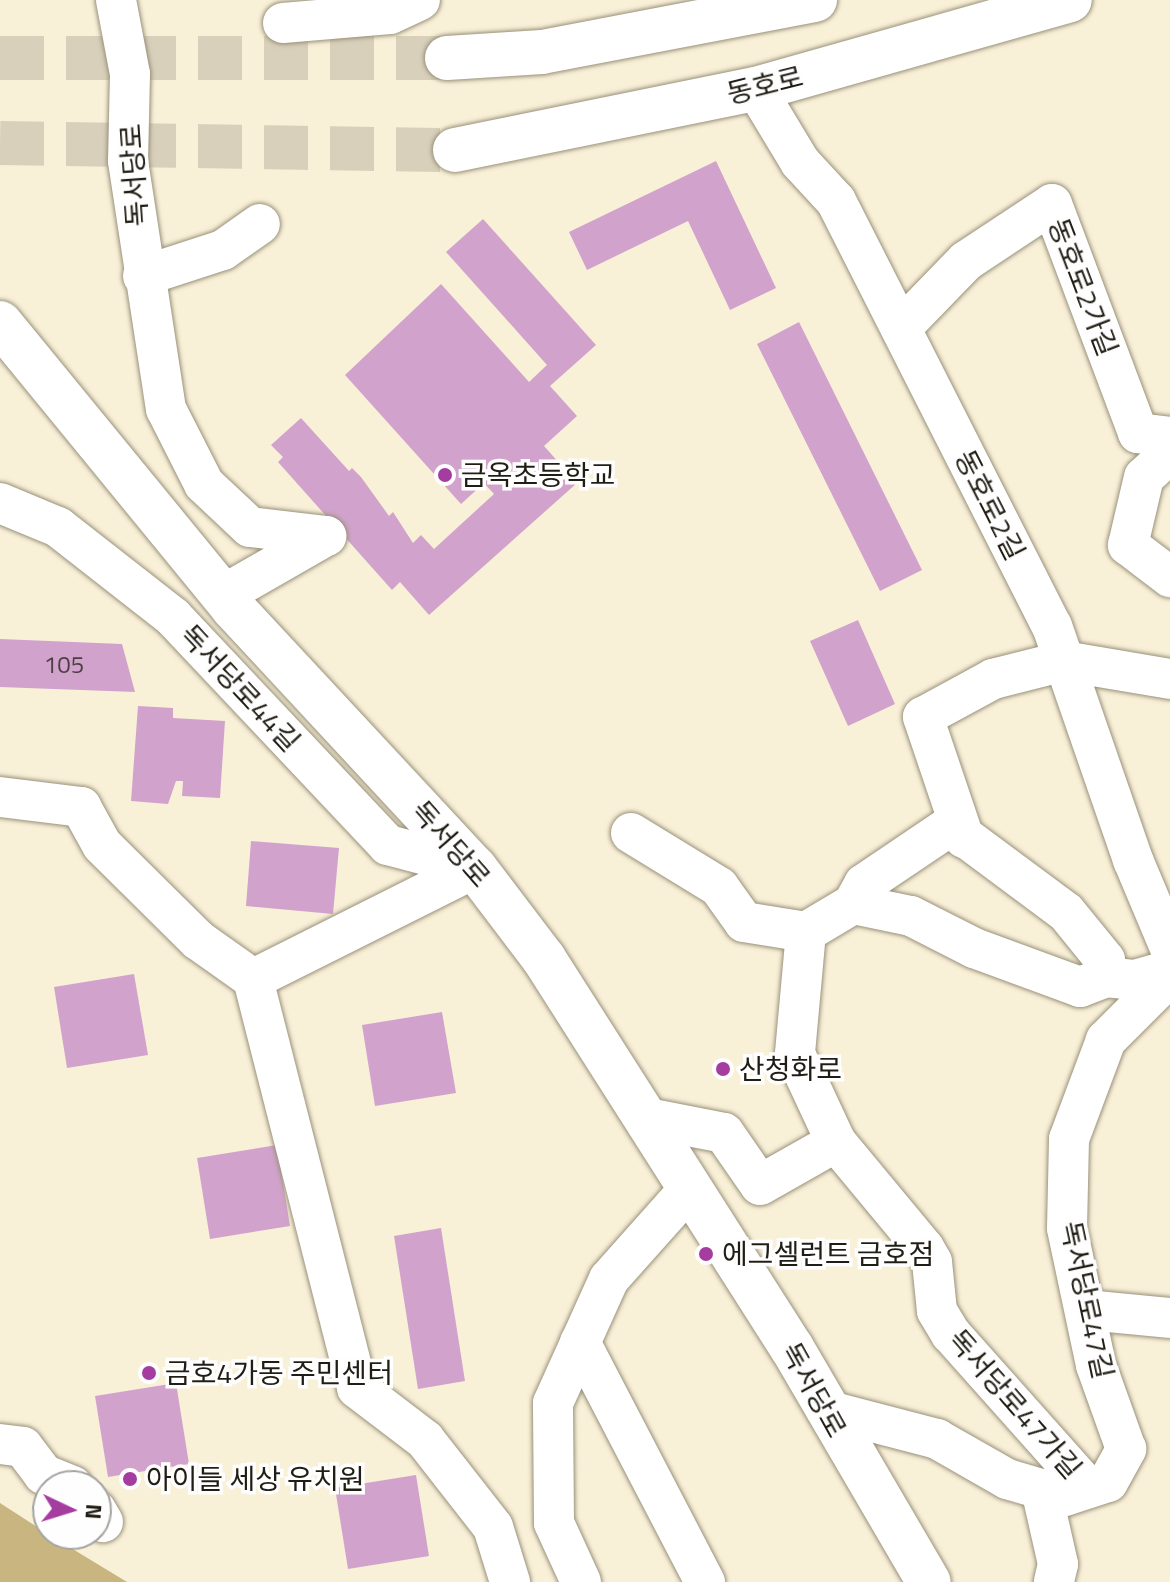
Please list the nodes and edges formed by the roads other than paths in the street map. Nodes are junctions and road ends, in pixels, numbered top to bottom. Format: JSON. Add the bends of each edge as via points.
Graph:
{"nodes":[{"id":1,"x":116,"y":0,"type":"edge"},
{"id":2,"x":420,"y":0,"type":"edge"},
{"id":3,"x":815,"y":0,"type":"edge"},
{"id":4,"x":1070,"y":0,"type":"edge"},
{"id":5,"x":283,"y":23,"type":"dead end"},
{"id":6,"x":447,"y":58,"type":"tunnel mouth"},
{"id":7,"x":756,"y":89,"type":"junction"},
{"id":8,"x":455,"y":150,"type":"tunnel mouth"},
{"id":9,"x":260,"y":224,"type":"dead end"},
{"id":10,"x":143,"y":276,"type":"junction"},
{"id":11,"x":0,"y":323,"type":"edge"},
{"id":12,"x":901,"y":328,"type":"junction"},
{"id":13,"x":1170,"y":437,"type":"edge"},
{"id":14,"x":1170,"y":453,"type":"edge"},
{"id":15,"x":0,"y":503,"type":"edge"},
{"id":16,"x":1170,"y":577,"type":"edge"},
{"id":17,"x":223,"y":595,"type":"junction"},
{"id":18,"x":1064,"y":661,"type":"junction"},
{"id":19,"x":1170,"y":679,"type":"edge"},
{"id":20,"x":0,"y":797,"type":"edge"},
{"id":21,"x":631,"y":833,"type":"dead end"},
{"id":22,"x":964,"y":838,"type":"junction"},
{"id":23,"x":475,"y":868,"type":"junction"},
{"id":24,"x":853,"y":904,"type":"junction"},
{"id":25,"x":806,"y":932,"type":"junction"},
{"id":26,"x":1170,"y":948,"type":"edge"},
{"id":27,"x":1170,"y":970,"type":"edge"},
{"id":28,"x":1170,"y":976,"type":"edge"},
{"id":29,"x":1106,"y":977,"type":"junction"},
{"id":30,"x":253,"y":979,"type":"junction"},
{"id":31,"x":647,"y":1118,"type":"junction"},
{"id":32,"x":836,"y":1142,"type":"junction"},
{"id":33,"x":691,"y":1187,"type":"junction"},
{"id":34,"x":1087,"y":1310,"type":"junction"},
{"id":35,"x":1170,"y":1318,"type":"edge"},
{"id":36,"x":580,"y":1342,"type":"junction"},
{"id":37,"x":826,"y":1410,"type":"junction"},
{"id":38,"x":0,"y":1444,"type":"edge"},
{"id":39,"x":40,"y":1470,"type":"edge"},
{"id":40,"x":1088,"y":1488,"type":"junction"},
{"id":41,"x":1041,"y":1489,"type":"junction"},
{"id":42,"x":510,"y":1582,"type":"edge"},
{"id":43,"x":581,"y":1582,"type":"edge"},
{"id":44,"x":705,"y":1582,"type":"edge"},
{"id":45,"x":929,"y":1582,"type":"edge"},
{"id":46,"x":1054,"y":1582,"type":"edge"}],
"edges":[{"from":1,"to":10,"type":"street","name":"독서당로","via":[[130,74],[128,161]]},
{"from":2,"to":5,"type":"street","via":[[390,14]]},
{"from":3,"to":6,"type":"main road","via":[[542,52]]},
{"from":4,"to":7,"type":"main road","name":"동호로"},
{"from":7,"to":8,"type":"main road","name":"동호로"},
{"from":7,"to":12,"type":"street","name":"동호로2길","via":[[800,162],[836,201]]},
{"from":9,"to":10,"type":"street","via":[[223,250]]},
{"from":10,"to":17,"type":"street","name":"독서당로","via":[[166,409],[204,484],[250,527],[326,536]]},
{"from":11,"to":17,"type":"main road","name":"독서당로"},
{"from":12,"to":13,"type":"street","name":"동호로2가길","via":[[966,261],[1052,204],[1138,433]]},
{"from":12,"to":18,"type":"street","name":"동호로2길","via":[[1052,626]]},
{"from":14,"to":16,"type":"street","via":[[1144,477],[1128,545]]},
{"from":15,"to":23,"type":"street","name":"독서당로44길","via":[[58,527],[173,617],[388,845]]},
{"from":17,"to":23,"type":"main road","name":"독서당로"},
{"from":18,"to":19,"type":"street"},
{"from":18,"to":22,"type":"street","via":[[993,679],[923,717]]},
{"from":18,"to":26,"type":"street","name":"동호로2길","via":[[1133,860]]},
{"from":20,"to":30,"type":"street","via":[[81,807],[102,845],[198,940]]},
{"from":21,"to":25,"type":"street","via":[[719,887],[744,922]]},
{"from":22,"to":24,"type":"street","via":[[950,826],[864,884]]},
{"from":22,"to":29,"type":"street","via":[[1066,912],[1105,960]]},
{"from":23,"to":30,"type":"street"},
{"from":23,"to":31,"type":"main road","name":"독서당로","via":[[544,959]]},
{"from":24,"to":25,"type":"street"},
{"from":24,"to":29,"type":"street","via":[[911,916],[985,953],[1080,987]]},
{"from":25,"to":32,"type":"street","name":"독서당로47가길","via":[[795,1054]]},
{"from":27,"to":29,"type":"street","via":[[1135,980]]},
{"from":28,"to":34,"type":"street","name":"독서당로47길","via":[[1106,1040],[1069,1139],[1067,1228]]},
{"from":30,"to":42,"type":"street","via":[[357,1388],[425,1440],[493,1527]]},
{"from":31,"to":32,"type":"street","via":[[724,1133],[760,1185]]},
{"from":31,"to":33,"type":"main road","name":"독서당로"},
{"from":32,"to":40,"type":"street","name":"독서당로47가길","via":[[924,1248],[932,1262],[937,1311],[951,1334]]},
{"from":33,"to":36,"type":"street","via":[[609,1279]]},
{"from":33,"to":37,"type":"main road","name":"독서당로"},
{"from":34,"to":35,"type":"street"},
{"from":34,"to":40,"type":"street","name":"독서당로47길","via":[[1096,1365],[1126,1449],[1108,1482]]},
{"from":36,"to":43,"type":"street","via":[[553,1403],[554,1523]]},
{"from":36,"to":44,"type":"street"},
{"from":37,"to":41,"type":"street","via":[[937,1439],[1007,1479]]},
{"from":37,"to":45,"type":"main road","name":"독서당로"},
{"from":38,"to":39,"type":"street","via":[[23,1447]]},
{"from":40,"to":41,"type":"street","via":[[1065,1496]]},
{"from":41,"to":46,"type":"street","via":[[1058,1564]]}]}
